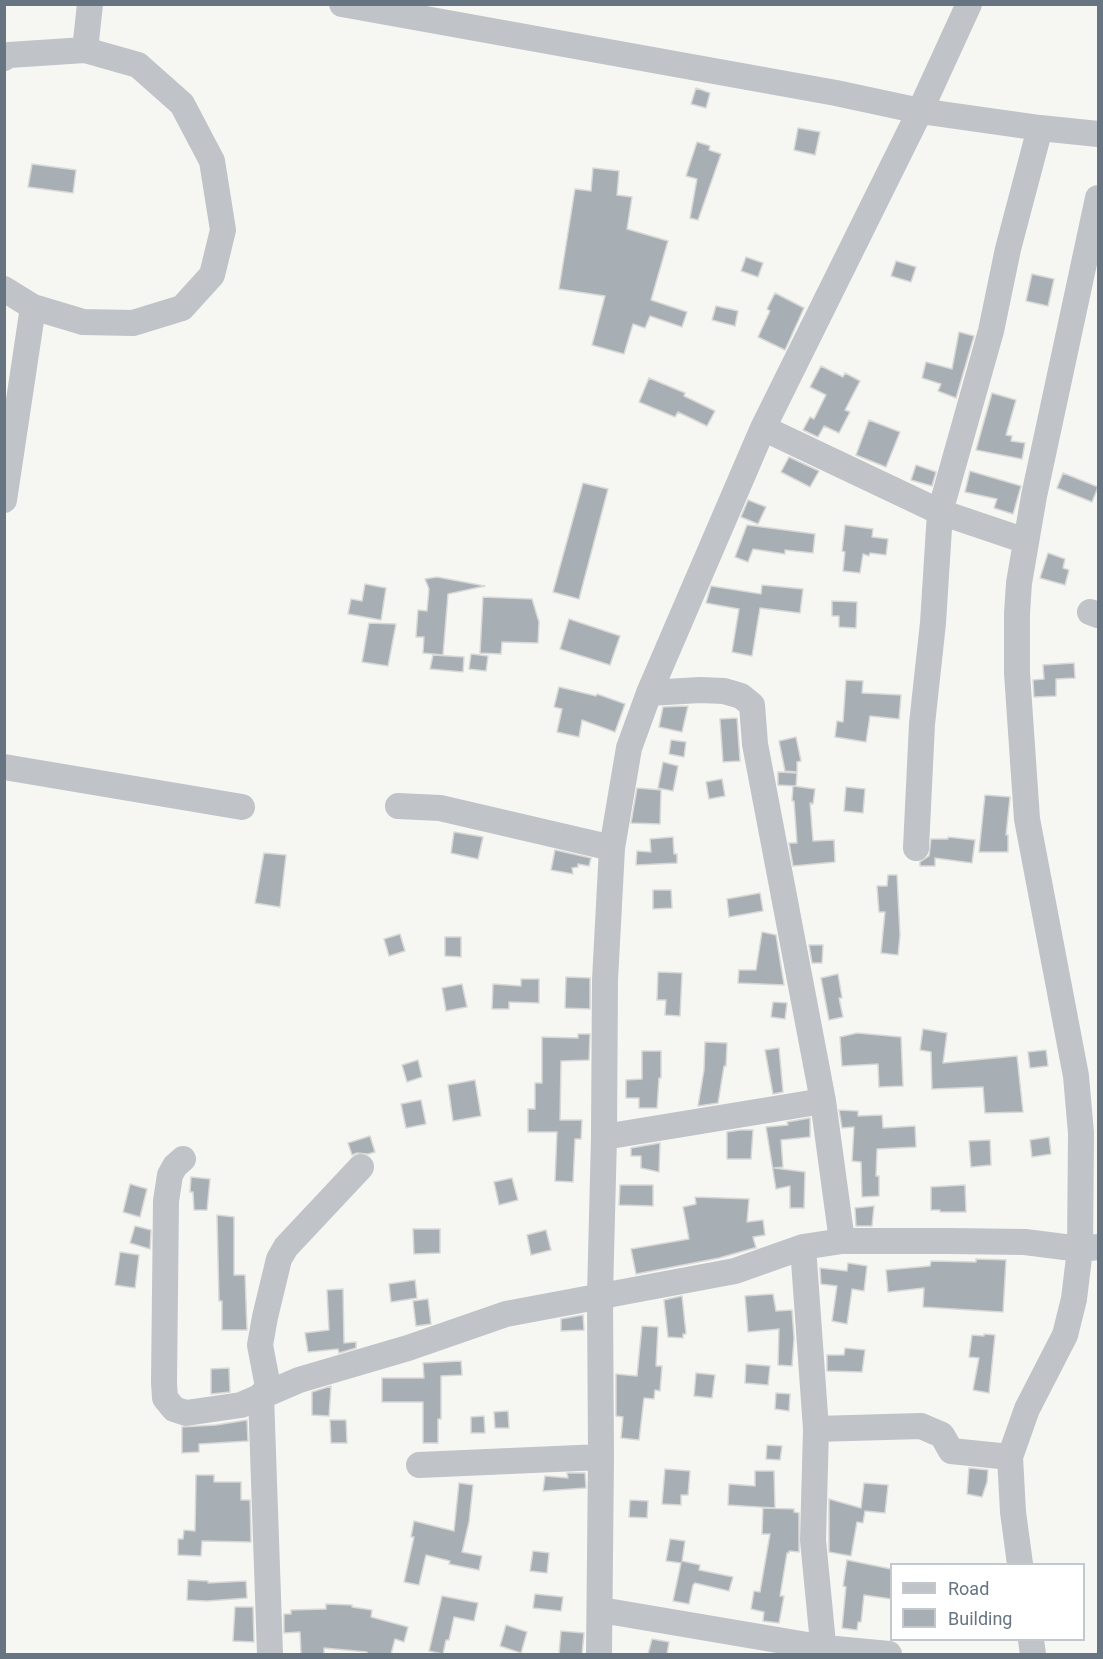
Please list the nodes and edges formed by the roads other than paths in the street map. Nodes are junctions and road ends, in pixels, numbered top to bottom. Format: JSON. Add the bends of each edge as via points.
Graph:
{"nodes":[{"id":1,"x":90,"y":4,"type":"edge"},
{"id":2,"x":342,"y":4,"type":"edge"},
{"id":3,"x":969,"y":4,"type":"edge"},
{"id":4,"x":85,"y":50,"type":"junction"},
{"id":5,"x":4,"y":58,"type":"edge"},
{"id":6,"x":920,"y":111,"type":"junction"},
{"id":7,"x":1040,"y":128,"type":"junction"},
{"id":8,"x":1098,"y":134,"type":"edge"},
{"id":9,"x":1098,"y":198,"type":"edge"},
{"id":10,"x":4,"y":289,"type":"edge"},
{"id":11,"x":33,"y":307,"type":"junction"},
{"id":12,"x":763,"y":428,"type":"junction"},
{"id":13,"x":4,"y":500,"type":"edge"},
{"id":14,"x":940,"y":512,"type":"junction"},
{"id":15,"x":1026,"y":541,"type":"junction"},
{"id":16,"x":649,"y":693,"type":"junction"},
{"id":17,"x":4,"y":767,"type":"edge"},
{"id":18,"x":398,"y":806,"type":"dead end"},
{"id":19,"x":242,"y":807,"type":"dead end"},
{"id":20,"x":612,"y":848,"type":"junction"},
{"id":21,"x":916,"y":848,"type":"dead end"},
{"id":22,"x":824,"y":1101,"type":"junction"},
{"id":23,"x":604,"y":1137,"type":"junction"},
{"id":24,"x":183,"y":1159,"type":"dead end"},
{"id":25,"x":361,"y":1167,"type":"dead end"},
{"id":26,"x":842,"y":1241,"type":"junction"},
{"id":27,"x":803,"y":1247,"type":"junction"},
{"id":28,"x":1089,"y":1248,"type":"edge"},
{"id":29,"x":600,"y":1295,"type":"junction"},
{"id":30,"x":265,"y":1394,"type":"junction"},
{"id":31,"x":816,"y":1429,"type":"junction"},
{"id":32,"x":601,"y":1457,"type":"junction"},
{"id":33,"x":1010,"y":1457,"type":"junction"},
{"id":34,"x":419,"y":1466,"type":"dead end"},
{"id":35,"x":1020,"y":1563,"type":"edge"},
{"id":36,"x":601,"y":1610,"type":"junction"},
{"id":37,"x":825,"y":1651,"type":"edge"},
{"id":38,"x":270,"y":1654,"type":"edge"},
{"id":39,"x":599,"y":1654,"type":"edge"},
{"id":40,"x":889,"y":1654,"type":"edge"}],
"edges":[{"from":1,"to":4,"type":"street"},
{"from":2,"to":6,"type":"street"},
{"from":3,"to":6,"type":"street"},
{"from":4,"to":5,"type":"street"},
{"from":4,"to":11,"type":"street","via":[[138,65],[182,104],[212,161],[223,230],[212,275],[182,308],[133,322],[83,322]]},
{"from":6,"to":7,"type":"street"},
{"from":6,"to":12,"type":"street"},
{"from":7,"to":8,"type":"street"},
{"from":7,"to":14,"type":"street","via":[[991,331]]},
{"from":9,"to":15,"type":"street"},
{"from":10,"to":11,"type":"street"},
{"from":11,"to":13,"type":"street"},
{"from":12,"to":14,"type":"street"},
{"from":12,"to":16,"type":"street"},
{"from":14,"to":15,"type":"street"},
{"from":14,"to":21,"type":"street"},
{"from":15,"to":28,"type":"street","via":[[1016,639],[1027,819],[1076,1076]]},
{"from":16,"to":20,"type":"street","via":[[629,748]]},
{"from":16,"to":22,"type":"street","via":[[724,691],[741,696],[752,705],[755,744]]},
{"from":17,"to":19,"type":"street"},
{"from":18,"to":20,"type":"street","via":[[440,808]]},
{"from":20,"to":23,"type":"street","via":[[605,980]]},
{"from":22,"to":23,"type":"street"},
{"from":22,"to":26,"type":"street"},
{"from":23,"to":29,"type":"street"},
{"from":24,"to":30,"type":"street","via":[[170,1175],[166,1202],[165,1398],[174,1409],[186,1413],[241,1405]]},
{"from":25,"to":30,"type":"street","via":[[279,1259],[260,1345]]},
{"from":26,"to":27,"type":"street"},
{"from":26,"to":28,"type":"street","via":[[1025,1242]]},
{"from":27,"to":29,"type":"street","via":[[735,1271]]},
{"from":27,"to":31,"type":"street"},
{"from":28,"to":33,"type":"street","via":[[1065,1335],[1027,1409]]},
{"from":29,"to":30,"type":"street","via":[[506,1314]]},
{"from":29,"to":32,"type":"street"},
{"from":30,"to":38,"type":"street"},
{"from":31,"to":33,"type":"street","via":[[921,1426],[942,1435],[951,1450]]},
{"from":31,"to":37,"type":"street","via":[[813,1540]]},
{"from":32,"to":34,"type":"street"},
{"from":32,"to":36,"type":"street"},
{"from":33,"to":35,"type":"street"},
{"from":36,"to":37,"type":"street"},
{"from":36,"to":39,"type":"street"},
{"from":37,"to":40,"type":"street"}]}
